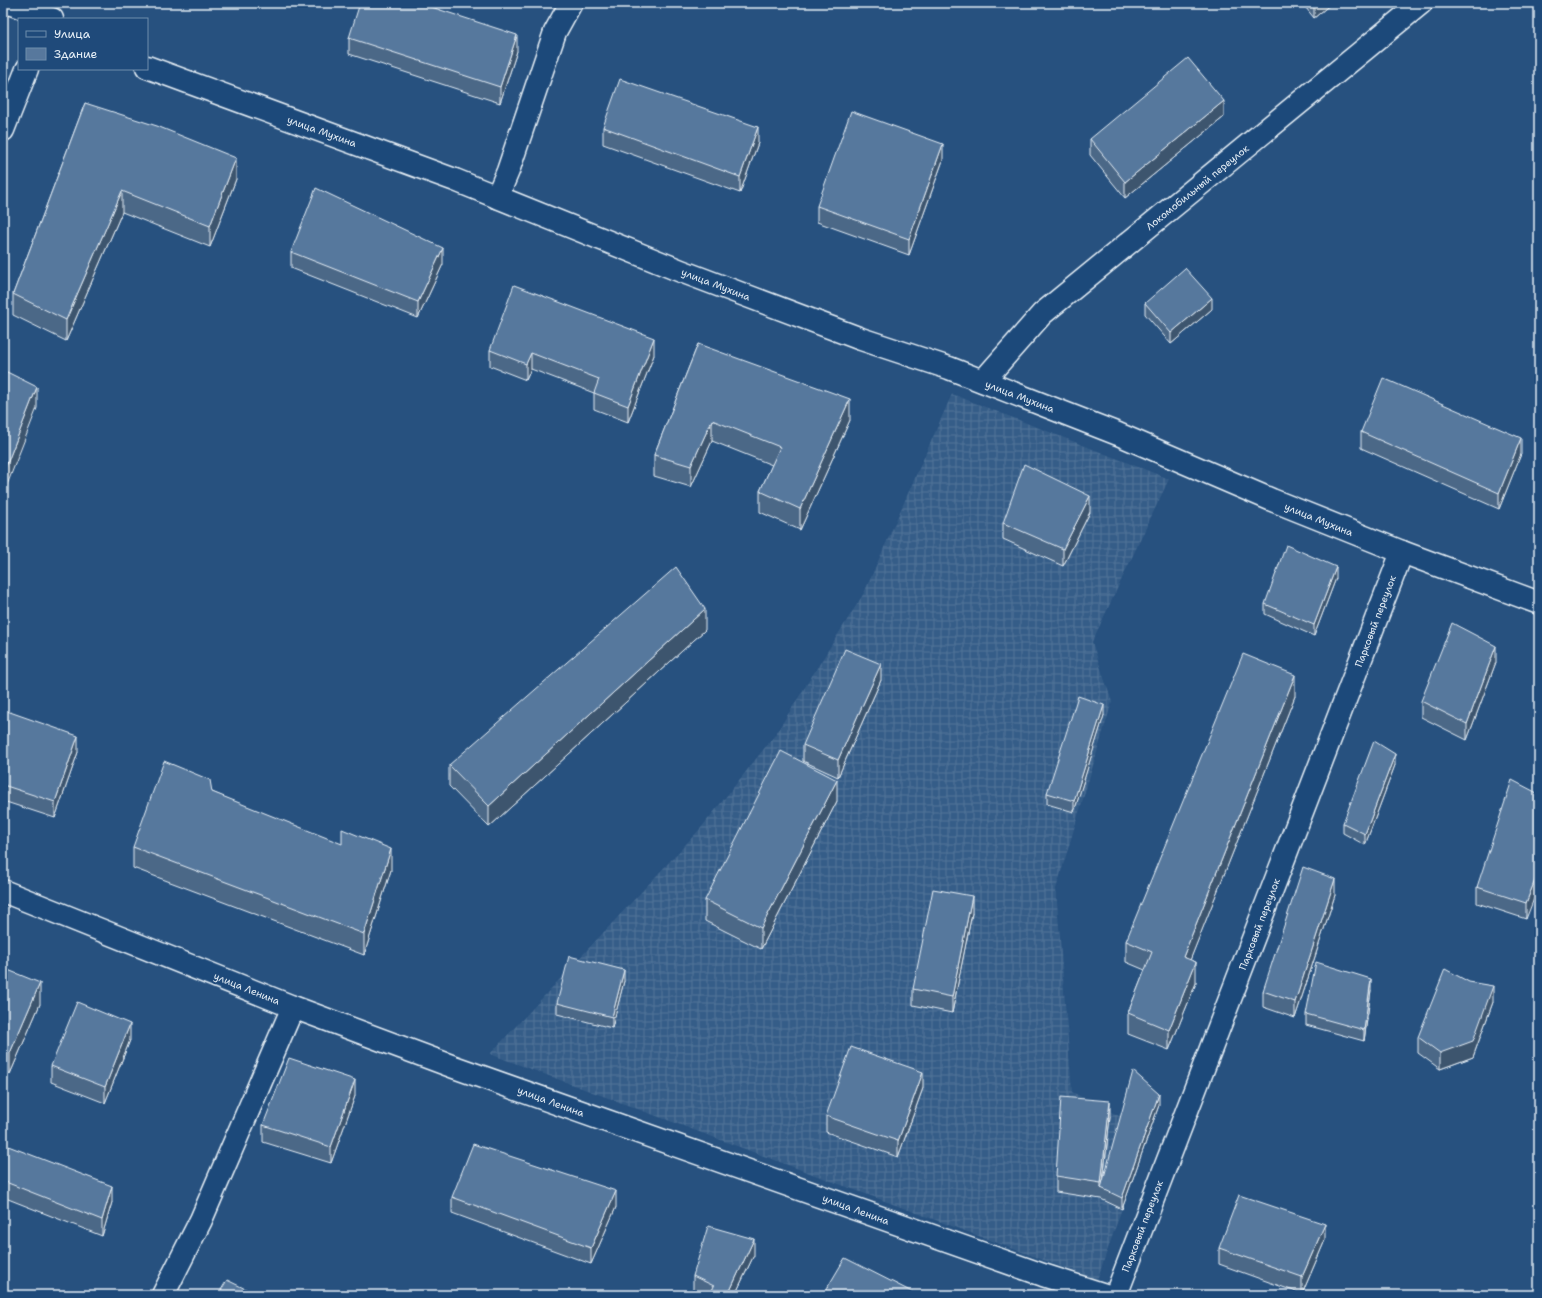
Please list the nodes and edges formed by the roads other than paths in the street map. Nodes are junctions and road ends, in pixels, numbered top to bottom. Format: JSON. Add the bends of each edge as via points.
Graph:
{"nodes":[{"id":1,"x":9,"y":3,"type":"edge"},
{"id":2,"x":571,"y":3,"type":"edge"},
{"id":3,"x":1421,"y":3,"type":"edge"},
{"id":4,"x":49,"y":13,"type":"edge"},
{"id":5,"x":148,"y":67,"type":"edge"},
{"id":6,"x":27,"y":70,"type":"edge"},
{"id":7,"x":3,"y":130,"type":"edge"},
{"id":8,"x":497,"y":197,"type":"junction"},
{"id":9,"x":983,"y":381,"type":"junction"},
{"id":10,"x":1402,"y":552,"type":"junction"},
{"id":11,"x":1539,"y":603,"type":"edge"},
{"id":12,"x":3,"y":891,"type":"edge"},
{"id":13,"x":293,"y":1007,"type":"junction"},
{"id":14,"x":163,"y":1295,"type":"edge"},
{"id":15,"x":1105,"y":1295,"type":"edge"},
{"id":16,"x":1116,"y":1295,"type":"edge"}],
"edges":[{"from":1,"to":4,"type":"street"},
{"from":2,"to":8,"type":"street","via":[[555,32]]},
{"from":3,"to":9,"type":"street","name":"Локомобильный переулок","via":[[1042,314]]},
{"from":5,"to":8,"type":"street","name":"улица Мухина"},
{"from":6,"to":7,"type":"street"},
{"from":8,"to":9,"type":"street","name":"улица Мухина","via":[[681,271],[861,339]]},
{"from":9,"to":10,"type":"street","name":"улица Мухина"},
{"from":10,"to":11,"type":"street","name":"улица Мухина"},
{"from":10,"to":16,"type":"street","name":"Парковый переулок"},
{"from":12,"to":13,"type":"street","name":"улица Ленина"},
{"from":13,"to":14,"type":"street","via":[[201,1220]]},
{"from":13,"to":15,"type":"street","name":"улица Ленина","via":[[477,1075]]}]}
